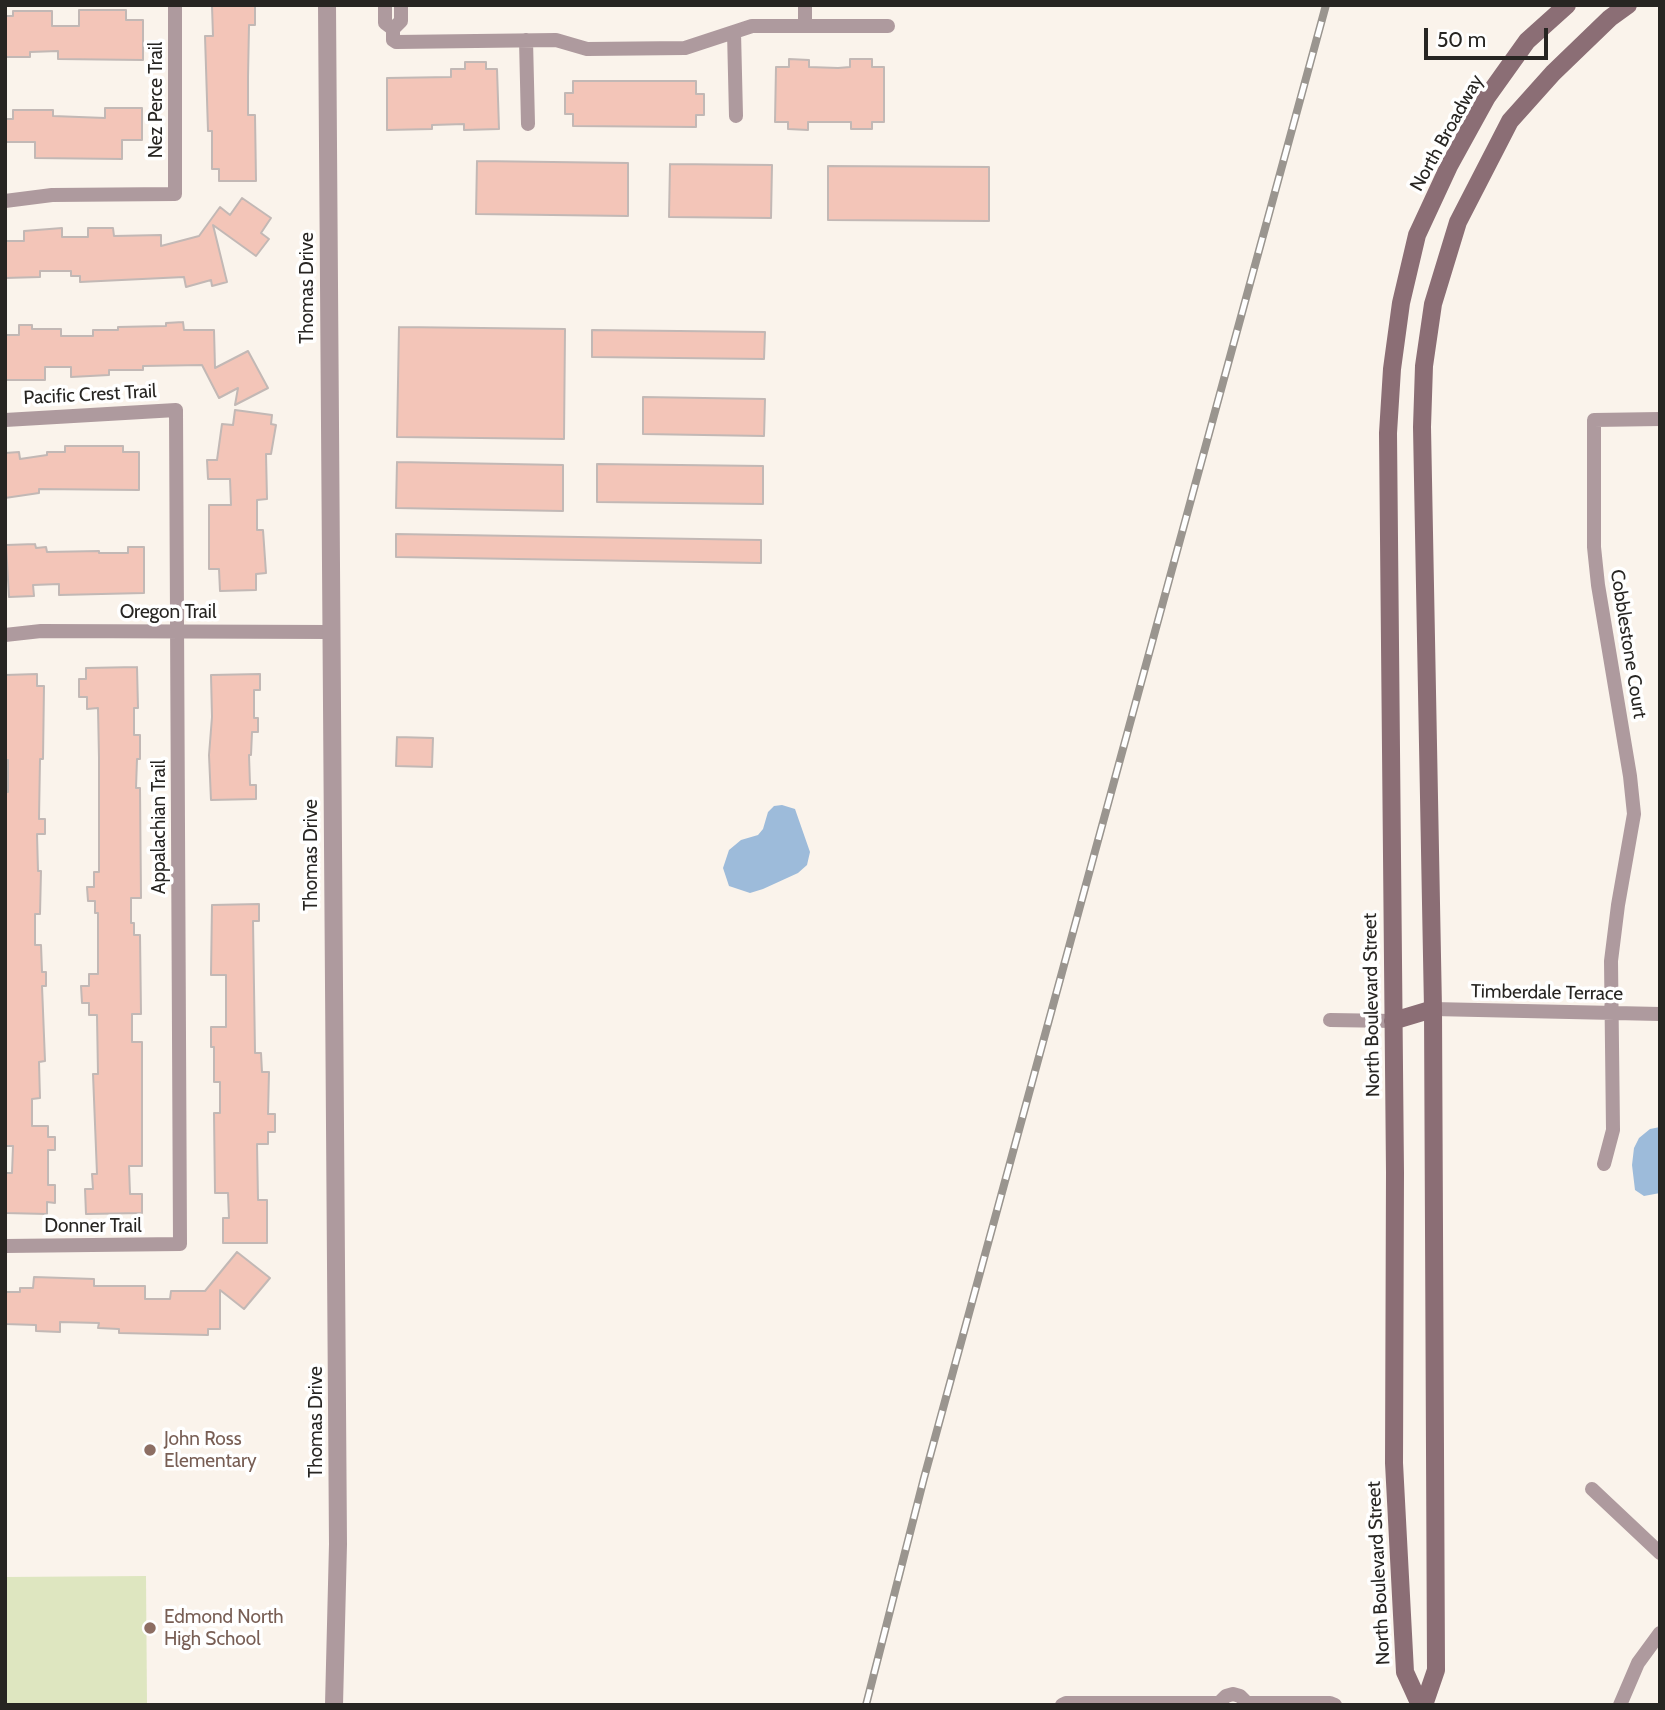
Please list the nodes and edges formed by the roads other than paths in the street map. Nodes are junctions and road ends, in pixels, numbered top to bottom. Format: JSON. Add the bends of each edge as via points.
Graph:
{"nodes":[{"id":1,"x":175,"y":5,"type":"edge"},
{"id":2,"x":327,"y":5,"type":"edge"},
{"id":3,"x":385,"y":5,"type":"edge"},
{"id":4,"x":401,"y":5,"type":"edge"},
{"id":5,"x":805,"y":5,"type":"edge"},
{"id":6,"x":1567,"y":5,"type":"edge"},
{"id":7,"x":1628,"y":5,"type":"edge"},
{"id":8,"x":805,"y":26,"type":"junction"},
{"id":9,"x":888,"y":26,"type":"dead end"},
{"id":10,"x":393,"y":29,"type":"junction"},
{"id":11,"x":734,"y":32,"type":"junction"},
{"id":12,"x":526,"y":40,"type":"junction"},
{"id":13,"x":736,"y":116,"type":"dead end"},
{"id":14,"x":528,"y":124,"type":"dead end"},
{"id":15,"x":5,"y":201,"type":"edge"},
{"id":16,"x":1401,"y":303,"type":"joint"},
{"id":17,"x":176,"y":410,"type":"joint"},
{"id":18,"x":5,"y":419,"type":"edge"},
{"id":19,"x":1660,"y":419,"type":"edge"},
{"id":20,"x":178,"y":632,"type":"junction"},
{"id":21,"x":330,"y":632,"type":"junction"},
{"id":22,"x":5,"y":635,"type":"edge"},
{"id":23,"x":1433,"y":1009,"type":"junction"},
{"id":24,"x":1613,"y":1014,"type":"junction"},
{"id":25,"x":1660,"y":1014,"type":"edge"},
{"id":26,"x":1330,"y":1020,"type":"dead end"},
{"id":27,"x":1392,"y":1021,"type":"junction"},
{"id":28,"x":1604,"y":1164,"type":"dead end"},
{"id":29,"x":180,"y":1244,"type":"joint"},
{"id":30,"x":5,"y":1245,"type":"edge"},
{"id":31,"x":1592,"y":1489,"type":"dead end"},
{"id":32,"x":1660,"y":1553,"type":"edge"},
{"id":33,"x":1660,"y":1633,"type":"edge"},
{"id":34,"x":1114,"y":1704,"type":"edge"},
{"id":35,"x":1218,"y":1704,"type":"edge"},
{"id":36,"x":1248,"y":1704,"type":"edge"},
{"id":37,"x":334,"y":1705,"type":"edge"},
{"id":38,"x":1062,"y":1705,"type":"edge"},
{"id":39,"x":1335,"y":1705,"type":"edge"},
{"id":40,"x":1422,"y":1705,"type":"edge"},
{"id":41,"x":1620,"y":1705,"type":"edge"}],
"edges":[{"from":1,"to":15,"type":"street","name":"Nez Perce Trail","via":[[175,194],[52,195]]},
{"from":2,"to":21,"type":"street","name":"Thomas Drive"},
{"from":3,"to":10,"type":"street","via":[[385,23]]},
{"from":4,"to":10,"type":"street","via":[[401,21]]},
{"from":5,"to":8,"type":"street"},
{"from":6,"to":16,"type":"main road","name":"North Broadway","via":[[1527,41],[1487,97],[1417,235]]},
{"from":7,"to":23,"type":"main road","name":"North Boulevard Street","via":[[1553,72],[1510,121],[1458,222],[1433,306],[1424,366],[1422,427]]},
{"from":8,"to":9,"type":"street"},
{"from":8,"to":11,"type":"street","via":[[752,26]]},
{"from":10,"to":12,"type":"street","via":[[396,42]]},
{"from":11,"to":12,"type":"street","via":[[685,48],[587,50],[556,40]]},
{"from":11,"to":13,"type":"street"},
{"from":12,"to":14,"type":"street"},
{"from":16,"to":27,"type":"main road","name":"North Boulevard Street","via":[[1388,433]]},
{"from":17,"to":18,"type":"street","name":"Pacific Crest Trail"},
{"from":17,"to":20,"type":"street","name":"Appalachian Trail"},
{"from":19,"to":24,"type":"street","name":"Cobblestone Court","via":[[1594,420],[1594,547],[1634,814],[1611,961]]},
{"from":20,"to":21,"type":"street","name":"Oregon Trail"},
{"from":20,"to":22,"type":"street","name":"Oregon Trail"},
{"from":20,"to":29,"type":"street","name":"Appalachian Trail"},
{"from":21,"to":37,"type":"street","name":"Thomas Drive","via":[[338,1544]]},
{"from":23,"to":24,"type":"street","name":"Timberdale Terrace"},
{"from":23,"to":27,"type":"main road"},
{"from":23,"to":40,"type":"main road","name":"North Boulevard Street","via":[[1436,1670]]},
{"from":24,"to":25,"type":"street","name":"Timberdale Terrace"},
{"from":24,"to":28,"type":"street","name":"Cobblestone Court","via":[[1613,1130]]},
{"from":26,"to":27,"type":"street"},
{"from":27,"to":40,"type":"main road","name":"North Boulevard Street","via":[[1394,1463],[1405,1672]]},
{"from":29,"to":30,"type":"street","name":"Donner Trail"},
{"from":31,"to":32,"type":"street"},
{"from":33,"to":41,"type":"street","via":[[1638,1663]]},
{"from":34,"to":35,"type":"street"},
{"from":34,"to":38,"type":"street"},
{"from":35,"to":36,"type":"street","via":[[1233,1694]]},
{"from":36,"to":39,"type":"street"}]}
